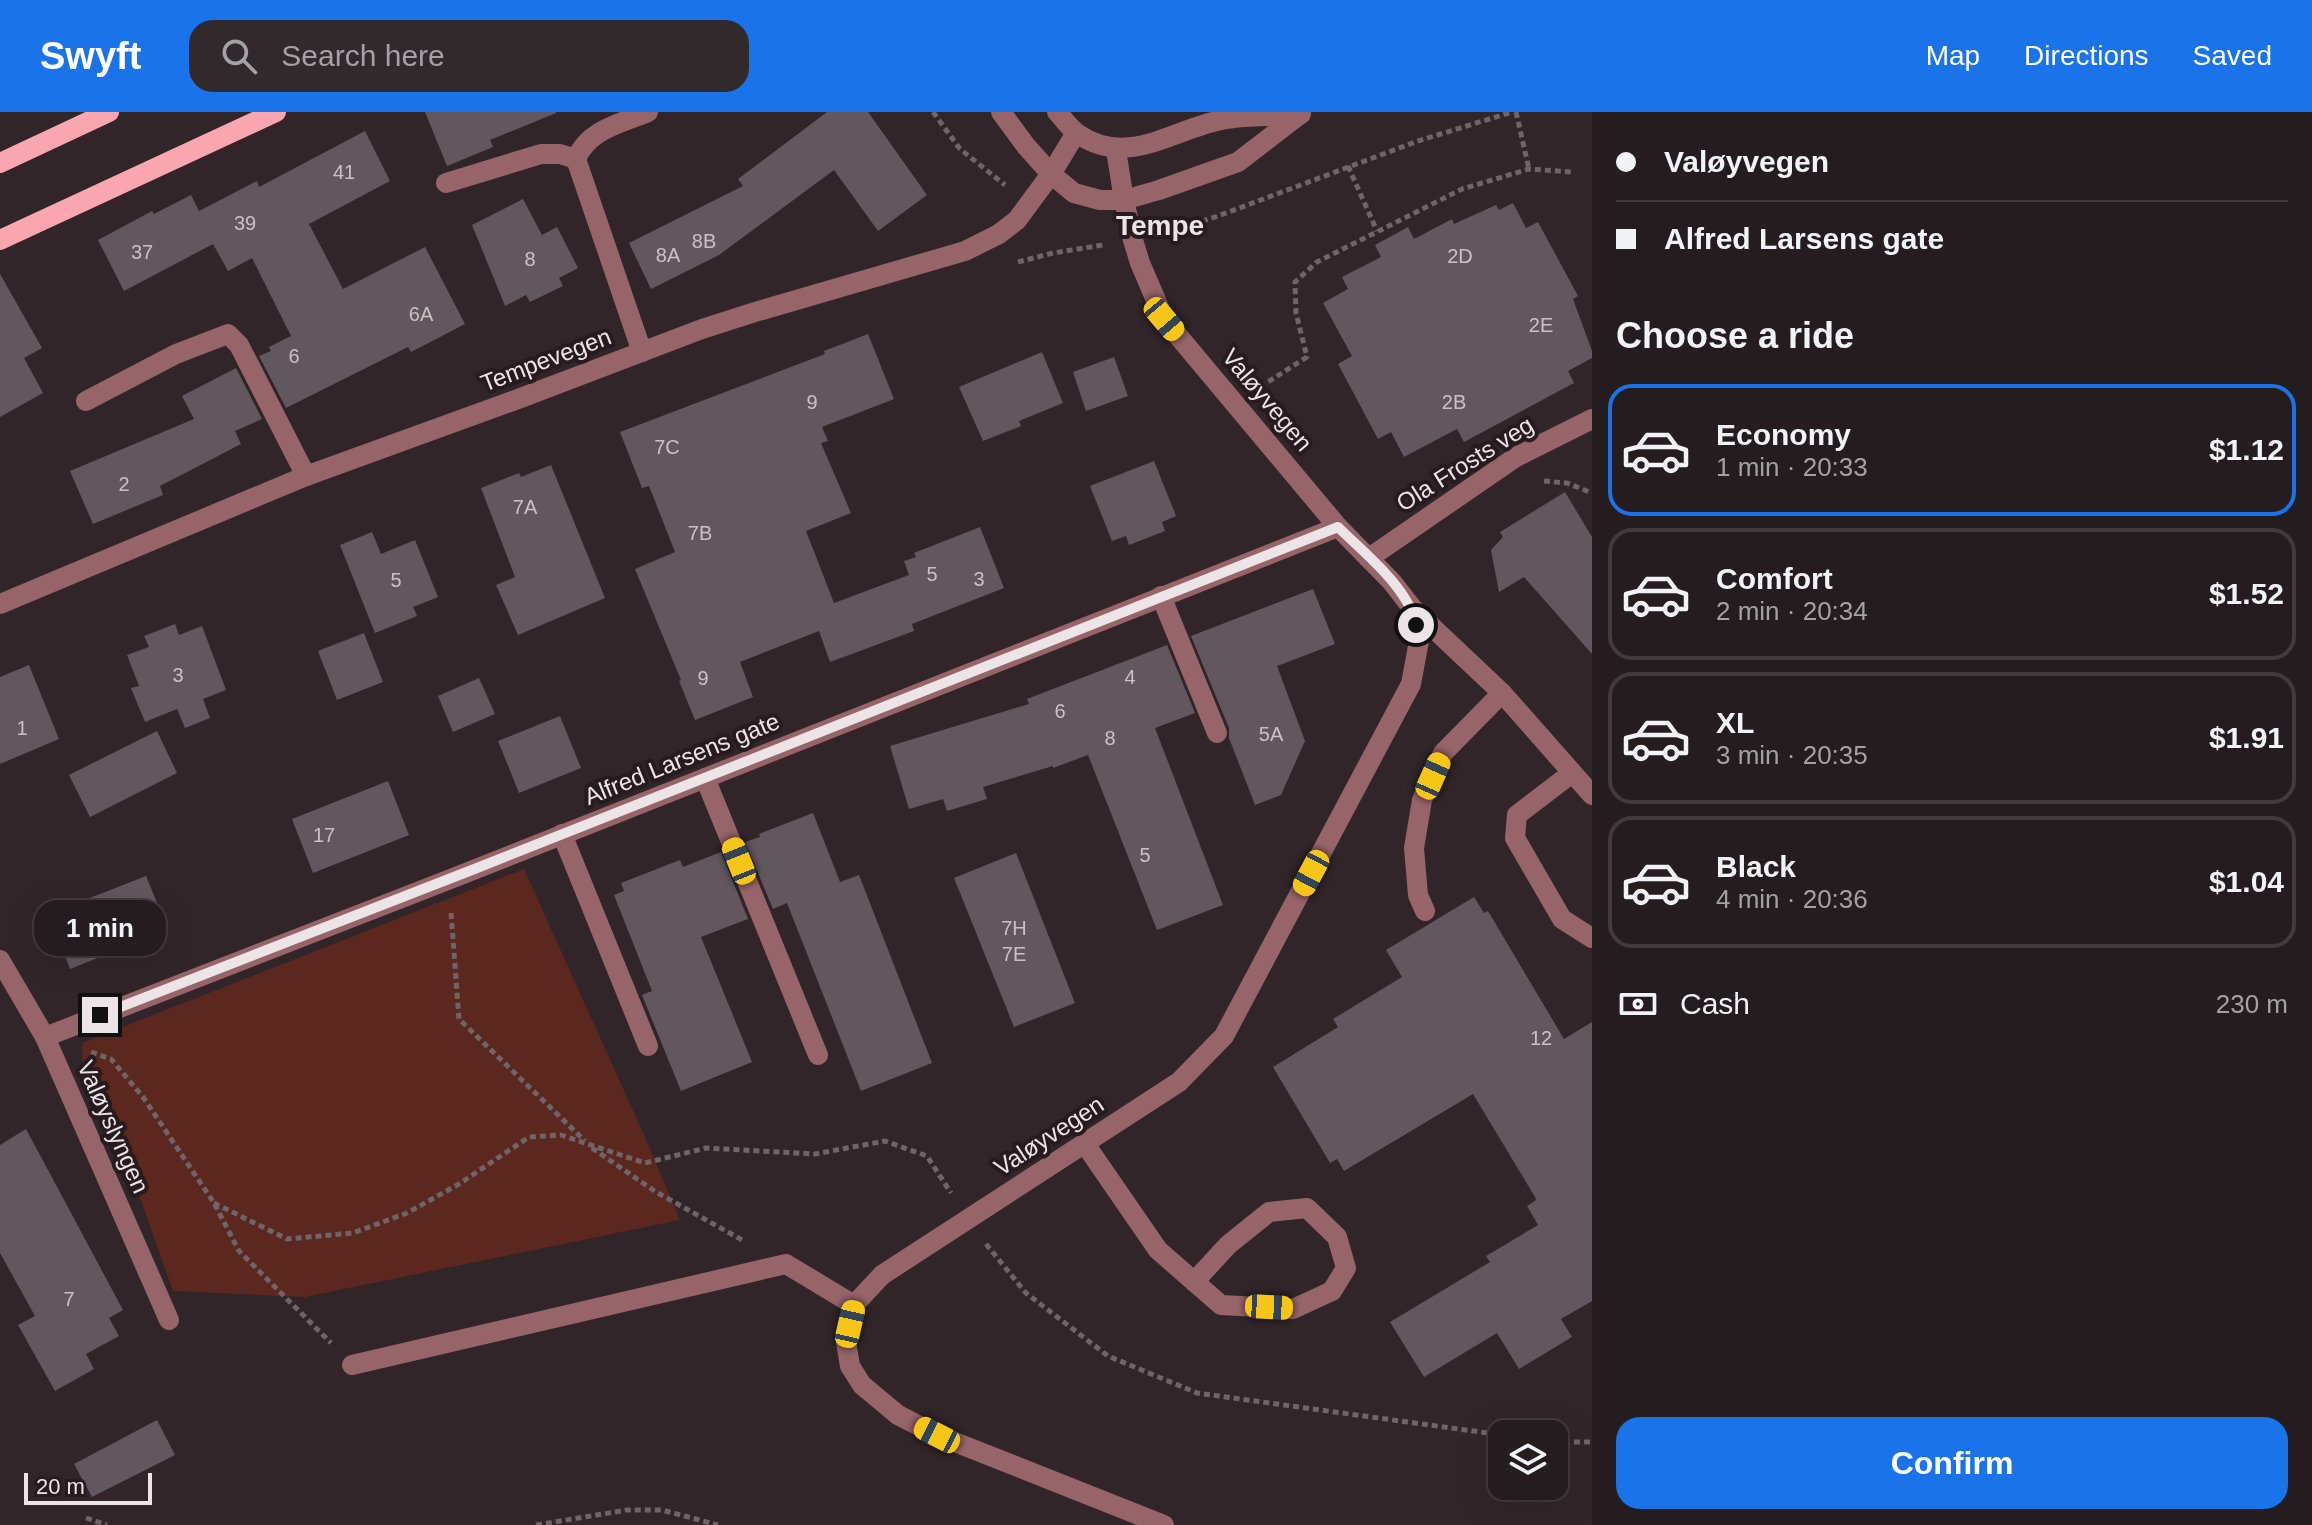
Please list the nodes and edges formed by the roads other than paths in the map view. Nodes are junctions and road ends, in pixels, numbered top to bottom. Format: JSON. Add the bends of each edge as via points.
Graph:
{"nodes":[{"id":1,"x":109,"y":112,"type":"edge"},
{"id":2,"x":276,"y":112,"type":"edge"},
{"id":3,"x":648,"y":112,"type":"edge"},
{"id":4,"x":1001,"y":112,"type":"edge"},
{"id":5,"x":1057,"y":112,"type":"edge"},
{"id":6,"x":1304,"y":113,"type":"edge"},
{"id":7,"x":1076,"y":133,"type":"junction"},
{"id":8,"x":1116,"y":150,"type":"junction"},
{"id":9,"x":576,"y":159,"type":"junction"},
{"id":10,"x":0,"y":163,"type":"edge"},
{"id":11,"x":1051,"y":174,"type":"junction"},
{"id":12,"x":446,"y":183,"type":"dead end"},
{"id":13,"x":1124,"y":200,"type":"junction"},
{"id":14,"x":0,"y":240,"type":"edge"},
{"id":15,"x":642,"y":352,"type":"junction"},
{"id":16,"x":86,"y":401,"type":"dead end"},
{"id":17,"x":1592,"y":419,"type":"edge"},
{"id":18,"x":306,"y":476,"type":"junction"},
{"id":19,"x":1338,"y":527,"type":"junction"},
{"id":20,"x":1369,"y":558,"type":"junction"},
{"id":21,"x":1161,"y":596,"type":"junction"},
{"id":22,"x":0,"y":604,"type":"edge"},
{"id":23,"x":1413,"y":609,"type":"junction"},
{"id":24,"x":1502,"y":693,"type":"junction"},
{"id":25,"x":1217,"y":733,"type":"dead end"},
{"id":26,"x":1572,"y":773,"type":"junction"},
{"id":27,"x":705,"y":778,"type":"junction"},
{"id":28,"x":1592,"y":795,"type":"edge"},
{"id":29,"x":562,"y":834,"type":"junction"},
{"id":30,"x":1425,"y":911,"type":"dead end"},
{"id":31,"x":1592,"y":938,"type":"edge"},
{"id":32,"x":0,"y":960,"type":"edge"},
{"id":33,"x":45,"y":1037,"type":"junction"},
{"id":34,"x":648,"y":1046,"type":"dead end"},
{"id":35,"x":818,"y":1055,"type":"dead end"},
{"id":36,"x":1085,"y":1144,"type":"junction"},
{"id":37,"x":1194,"y":1282,"type":"junction"},
{"id":38,"x":854,"y":1305,"type":"junction"},
{"id":39,"x":169,"y":1320,"type":"dead end"},
{"id":40,"x":352,"y":1365,"type":"road end"},
{"id":41,"x":1164,"y":1525,"type":"edge"}],
"edges":[{"from":1,"to":10,"type":"main road"},
{"from":2,"to":14,"type":"main road"},
{"from":3,"to":9,"type":"street","via":[[596,134],[582,144]]},
{"from":4,"to":11,"type":"street"},
{"from":5,"to":7,"type":"street"},
{"from":6,"to":8,"type":"street","via":[[1224,119]]},
{"from":6,"to":13,"type":"street","via":[[1238,162]]},
{"from":7,"to":8,"type":"street"},
{"from":7,"to":11,"type":"street","name":"Tempevegen"},
{"from":8,"to":13,"type":"street","name":"Valøyvegen"},
{"from":9,"to":12,"type":"street","via":[[541,154]]},
{"from":9,"to":15,"type":"street"},
{"from":11,"to":13,"type":"street","via":[[1074,193]]},
{"from":11,"to":15,"type":"street","name":"Tempevegen","via":[[1017,220],[965,251],[755,312]]},
{"from":13,"to":19,"type":"street","name":"Valøyvegen","via":[[1140,263],[1164,319]]},
{"from":15,"to":18,"type":"street","name":"Tempevegen"},
{"from":16,"to":18,"type":"street","via":[[176,354],[228,334],[239,345]]},
{"from":17,"to":20,"type":"street","name":"Ola Frosts veg","via":[[1516,457]]},
{"from":18,"to":22,"type":"street","name":"Tempevegen"},
{"from":19,"to":20,"type":"street","name":"Valøyvegen"},
{"from":19,"to":21,"type":"street","name":"Alfred Larsens gate"},
{"from":20,"to":23,"type":"street","name":"Valøyvegen"},
{"from":21,"to":25,"type":"street"},
{"from":21,"to":27,"type":"street","name":"Alfred Larsens gate"},
{"from":23,"to":24,"type":"street","name":"Valøyvegen"},
{"from":23,"to":36,"type":"street","name":"Valøyvegen","via":[[1419,641],[1411,684],[1224,1036],[1179,1082]]},
{"from":24,"to":26,"type":"street","name":"Valøyvegen"},
{"from":24,"to":30,"type":"street","via":[[1443,753],[1422,800],[1414,848],[1418,895]]},
{"from":26,"to":28,"type":"street","name":"Valøyvegen"},
{"from":26,"to":31,"type":"street","via":[[1517,815],[1515,838],[1562,919]]},
{"from":27,"to":29,"type":"street","name":"Alfred Larsens gate"},
{"from":27,"to":35,"type":"street"},
{"from":29,"to":33,"type":"street","name":"Alfred Larsens gate"},
{"from":29,"to":34,"type":"street"},
{"from":32,"to":33,"type":"street","name":"Valøyslyngen"},
{"from":33,"to":39,"type":"street","name":"Valøyslyngen"},
{"from":36,"to":37,"type":"street","via":[[1158,1250]]},
{"from":36,"to":38,"type":"street","name":"Valøyvegen","via":[[882,1275]]},
{"from":37,"to":37,"type":"street","via":[[1221,1305],[1293,1309],[1332,1291],[1346,1268],[1337,1237],[1307,1208],[1269,1212]]},
{"from":38,"to":40,"type":"street","via":[[786,1264]]},
{"from":38,"to":41,"type":"street","via":[[846,1342],[850,1366],[862,1385],[898,1415]]}]}
